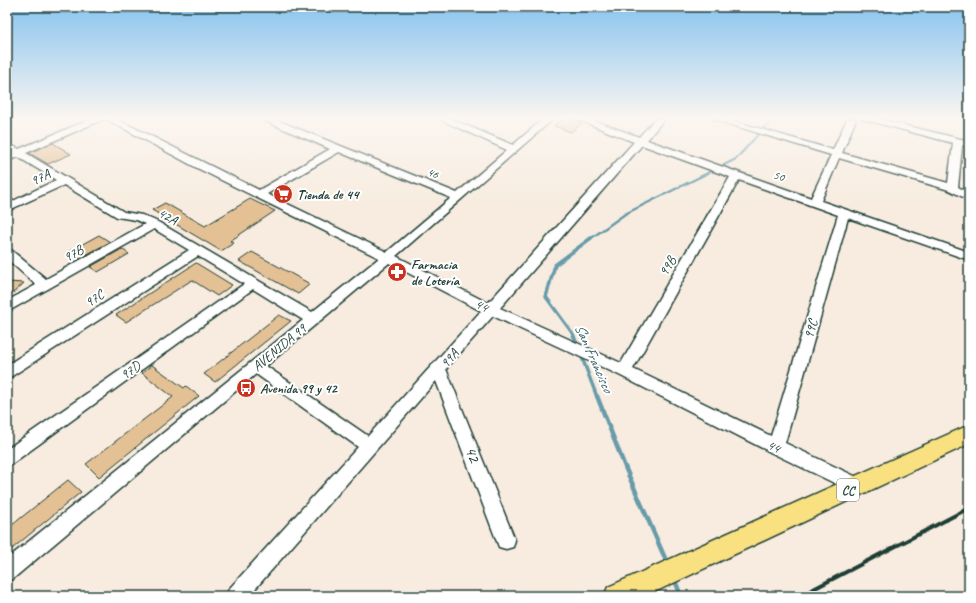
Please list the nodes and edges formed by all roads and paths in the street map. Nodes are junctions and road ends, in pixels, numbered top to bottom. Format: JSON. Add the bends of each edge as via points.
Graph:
{"nodes":[{"id":1,"x":9,"y":147,"type":"edge"},
{"id":2,"x":33,"y":147,"type":"edge"},
{"id":3,"x":166,"y":147,"type":"edge"},
{"id":4,"x":510,"y":147,"type":"edge"},
{"id":5,"x":637,"y":147,"type":"edge"},
{"id":6,"x":659,"y":147,"type":"edge"},
{"id":7,"x":813,"y":147,"type":"edge"},
{"id":8,"x":840,"y":147,"type":"edge"},
{"id":9,"x":957,"y":147,"type":"edge"},
{"id":10,"x":337,"y":148,"type":"joint"},
{"id":11,"x":514,"y":149,"type":"joint"},
{"id":12,"x":19,"y":153,"type":"junction"},
{"id":13,"x":837,"y":154,"type":"junction"},
{"id":14,"x":7,"y":158,"type":"edge"},
{"id":15,"x":736,"y":176,"type":"junction"},
{"id":16,"x":64,"y":182,"type":"junction"},
{"id":17,"x":953,"y":188,"type":"junction"},
{"id":18,"x":260,"y":194,"type":"junction"},
{"id":19,"x":458,"y":197,"type":"junction"},
{"id":20,"x":969,"y":197,"type":"edge"},
{"id":21,"x":815,"y":202,"type":"junction"},
{"id":22,"x":7,"y":208,"type":"edge"},
{"id":23,"x":844,"y":212,"type":"junction"},
{"id":24,"x":154,"y":224,"type":"junction"},
{"id":25,"x":197,"y":251,"type":"junction"},
{"id":26,"x":7,"y":253,"type":"edge"},
{"id":27,"x":969,"y":256,"type":"edge"},
{"id":28,"x":388,"y":257,"type":"junction"},
{"id":29,"x":252,"y":284,"type":"junction"},
{"id":30,"x":46,"y":285,"type":"junction"},
{"id":31,"x":7,"y":307,"type":"edge"},
{"id":32,"x":491,"y":310,"type":"junction"},
{"id":33,"x":312,"y":319,"type":"junction"},
{"id":34,"x":256,"y":366,"type":"junction"},
{"id":35,"x":439,"y":369,"type":"junction"},
{"id":36,"x":624,"y":371,"type":"junction"},
{"id":37,"x":7,"y":372,"type":"edge"},
{"id":38,"x":969,"y":434,"type":"edge"},
{"id":39,"x":370,"y":446,"type":"junction"},
{"id":40,"x":776,"y":447,"type":"junction"},
{"id":41,"x":7,"y":458,"type":"edge"},
{"id":42,"x":857,"y":486,"type":"junction"},
{"id":43,"x":506,"y":540,"type":"dead end"},
{"id":44,"x":7,"y":571,"type":"edge"},
{"id":45,"x":236,"y":596,"type":"edge"},
{"id":46,"x":617,"y":596,"type":"edge"}],
"edges":[{"from":1,"to":12,"type":"street","name":"42A"},
{"from":2,"to":12,"type":"street"},
{"from":3,"to":18,"type":"street","name":"44"},
{"from":4,"to":11,"type":"street"},
{"from":5,"to":32,"type":"street","name":"99A"},
{"from":6,"to":15,"type":"street","name":"50"},
{"from":7,"to":13,"type":"street"},
{"from":8,"to":13,"type":"street"},
{"from":9,"to":17,"type":"street"},
{"from":10,"to":18,"type":"street"},
{"from":10,"to":19,"type":"street","name":"46"},
{"from":11,"to":19,"type":"street","name":"AVENIDA 99"},
{"from":12,"to":14,"type":"street"},
{"from":12,"to":16,"type":"street","name":"42A"},
{"from":13,"to":17,"type":"street"},
{"from":13,"to":21,"type":"street"},
{"from":15,"to":21,"type":"street","name":"50"},
{"from":15,"to":36,"type":"street","name":"99B"},
{"from":16,"to":22,"type":"street","name":"97A"},
{"from":16,"to":24,"type":"street","name":"42A","via":[[121,215],[138,217]]},
{"from":17,"to":20,"type":"street"},
{"from":18,"to":28,"type":"street","name":"44"},
{"from":19,"to":28,"type":"street","name":"AVENIDA 99"},
{"from":21,"to":23,"type":"street","name":"50"},
{"from":23,"to":27,"type":"street","name":"50"},
{"from":23,"to":40,"type":"street","name":"99C"},
{"from":24,"to":25,"type":"street","name":"42A"},
{"from":24,"to":30,"type":"street","name":"97B"},
{"from":25,"to":29,"type":"street","name":"42A"},
{"from":25,"to":37,"type":"street","name":"97C"},
{"from":26,"to":30,"type":"street"},
{"from":28,"to":32,"type":"street","name":"44"},
{"from":28,"to":33,"type":"street","name":"AVENIDA 99"},
{"from":29,"to":33,"type":"street","name":"42A"},
{"from":29,"to":41,"type":"street","name":"97D"},
{"from":30,"to":31,"type":"street","name":"97B"},
{"from":32,"to":35,"type":"street","name":"99A"},
{"from":32,"to":36,"type":"street","name":"44"},
{"from":33,"to":34,"type":"street","name":"AVENIDA 99"},
{"from":34,"to":39,"type":"street"},
{"from":34,"to":44,"type":"street","name":"AVENIDA 99"},
{"from":35,"to":39,"type":"street","name":"99A"},
{"from":35,"to":43,"type":"street","name":"42"},
{"from":36,"to":40,"type":"street","name":"44"},
{"from":38,"to":42,"type":"main road","number":"CC"},
{"from":39,"to":45,"type":"street","name":"99A"},
{"from":40,"to":42,"type":"street","name":"44"},
{"from":42,"to":46,"type":"main road","number":"CC"}]}
